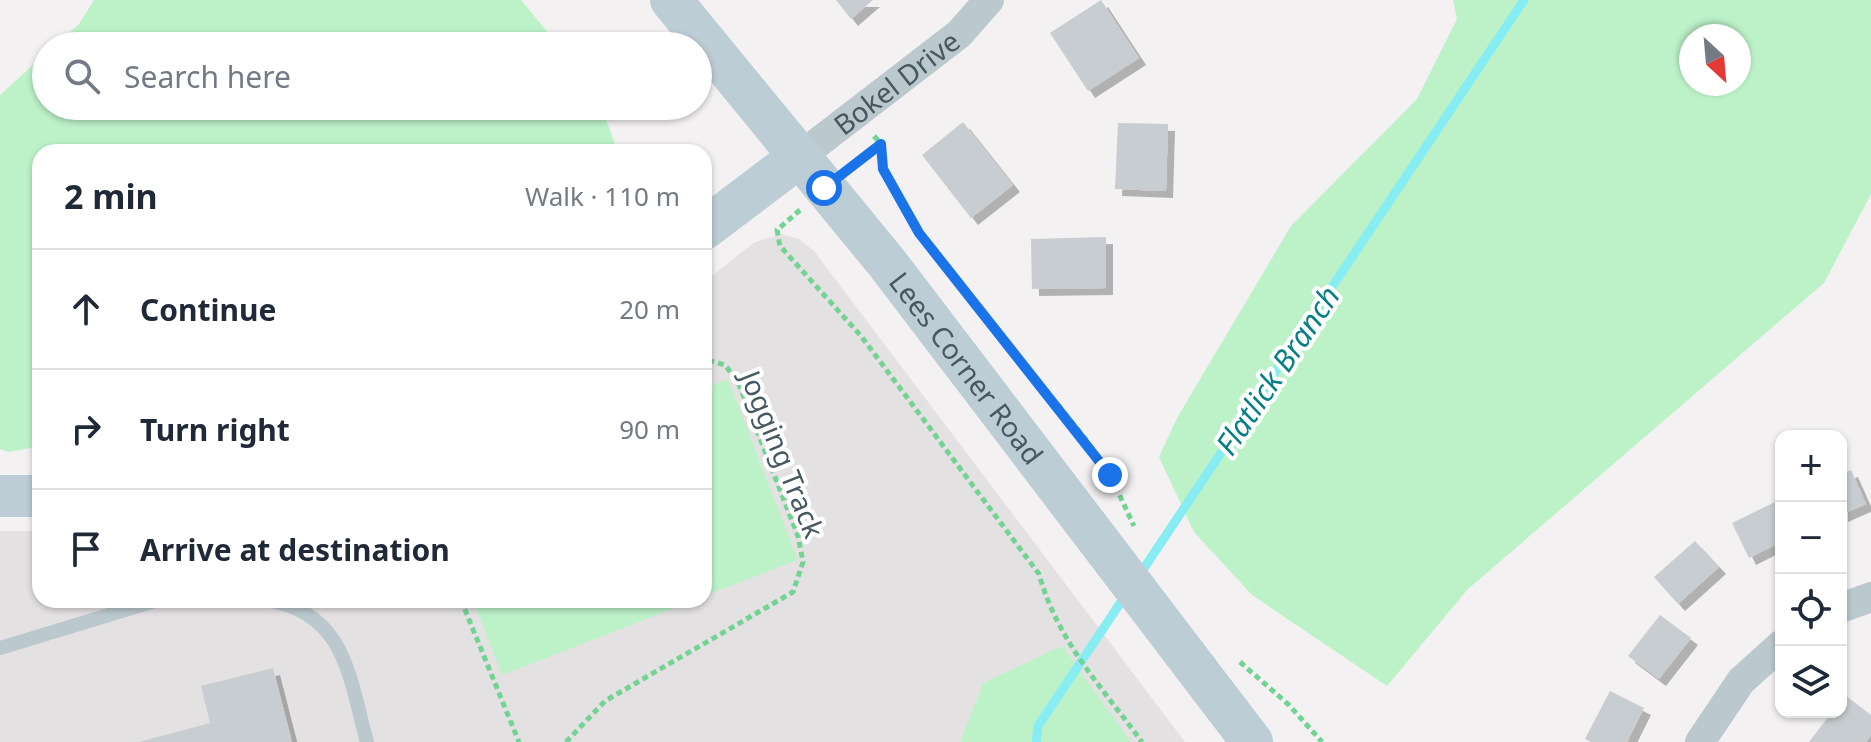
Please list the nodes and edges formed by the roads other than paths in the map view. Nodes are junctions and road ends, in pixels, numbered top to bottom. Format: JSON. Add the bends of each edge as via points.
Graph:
{"nodes":[{"id":1,"x":671,"y":0,"type":"edge"},
{"id":2,"x":989,"y":0,"type":"edge"},
{"id":3,"x":700,"y":32,"type":"edge"},
{"id":4,"x":712,"y":46,"type":"edge"},
{"id":5,"x":811,"y":173,"type":"junction"},
{"id":6,"x":712,"y":225,"type":"edge"},
{"id":7,"x":0,"y":496,"type":"edge"},
{"id":8,"x":32,"y":496,"type":"edge"},
{"id":9,"x":1871,"y":597,"type":"edge"},
{"id":10,"x":1847,"y":606,"type":"edge"},
{"id":11,"x":132,"y":608,"type":"edge"},
{"id":12,"x":299,"y":608,"type":"edge"},
{"id":13,"x":1780,"y":646,"type":"edge"},
{"id":14,"x":0,"y":648,"type":"edge"},
{"id":15,"x":367,"y":742,"type":"edge"},
{"id":16,"x":1252,"y":742,"type":"edge"},
{"id":17,"x":1700,"y":742,"type":"edge"}],
"edges":[{"from":1,"to":3,"type":"street","name":"Lees Corner Road"},
{"from":2,"to":5,"type":"street","name":"Bokel Drive","via":[[959,34],[854,115]]},
{"from":4,"to":5,"type":"street","name":"Lees Corner Road"},
{"from":5,"to":6,"type":"street"},
{"from":5,"to":16,"type":"street","name":"Lees Corner Road","via":[[1128,550],[1145,602]]},
{"from":7,"to":8,"type":"street"},
{"from":9,"to":10,"type":"street"},
{"from":11,"to":14,"type":"lane"},
{"from":12,"to":15,"type":"lane","via":[[326,626],[343,655]]},
{"from":13,"to":17,"type":"street","via":[[1741,681]]}]}
